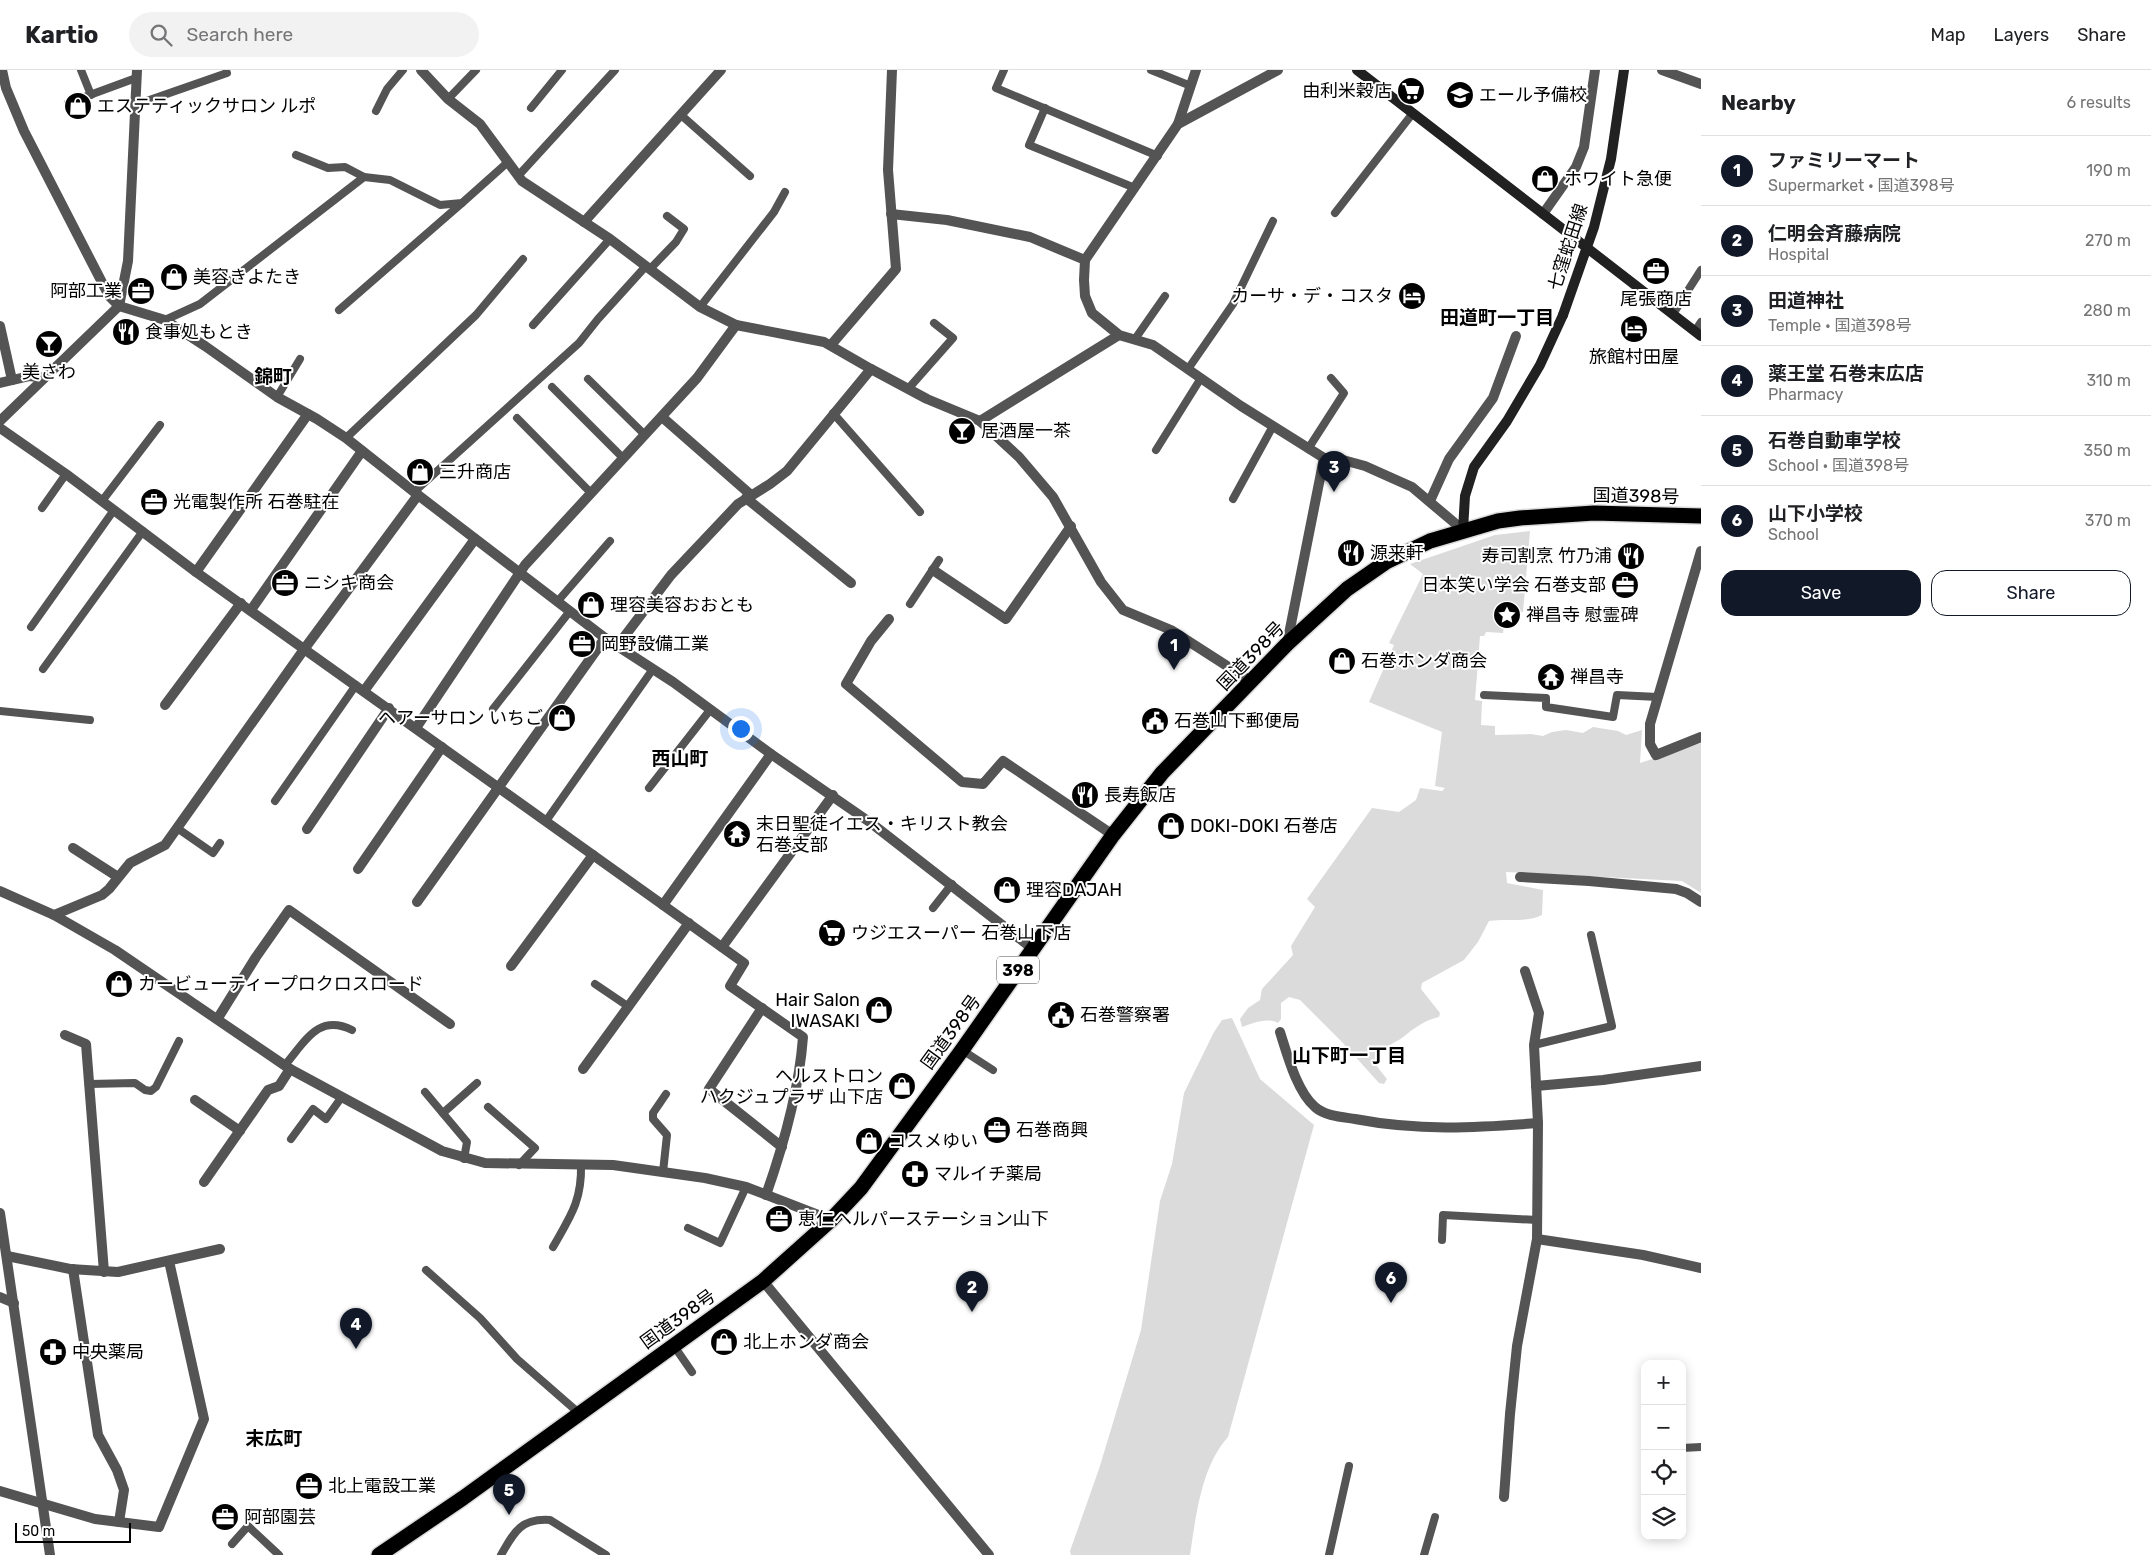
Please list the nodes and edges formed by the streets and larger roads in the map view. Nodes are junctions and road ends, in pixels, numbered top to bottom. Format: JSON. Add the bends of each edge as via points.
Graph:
{"nodes":[{"id":1,"x":2,"y":70,"type":"edge"},
{"id":2,"x":421,"y":70,"type":"edge"},
{"id":3,"x":721,"y":70,"type":"edge"},
{"id":4,"x":892,"y":70,"type":"edge"},
{"id":5,"x":1196,"y":70,"type":"edge"},
{"id":6,"x":1278,"y":70,"type":"edge"},
{"id":7,"x":1358,"y":70,"type":"edge"},
{"id":8,"x":1595,"y":70,"type":"edge"},
{"id":9,"x":1624,"y":70,"type":"edge"},
{"id":10,"x":1662,"y":70,"type":"edge"},
{"id":11,"x":137,"y":74,"type":"edge"},
{"id":12,"x":1701,"y":84,"type":"edge"},
{"id":13,"x":3,"y":88,"type":"edge"},
{"id":14,"x":1178,"y":124,"type":"junction"},
{"id":15,"x":891,"y":214,"type":"junction"},
{"id":16,"x":1542,"y":214,"type":"junction"},
{"id":17,"x":584,"y":222,"type":"junction"},
{"id":18,"x":1085,"y":260,"type":"junction"},
{"id":19,"x":119,"y":306,"type":"junction"},
{"id":20,"x":736,"y":325,"type":"junction"},
{"id":21,"x":0,"y":326,"type":"edge"},
{"id":22,"x":1698,"y":333,"type":"edge"},
{"id":23,"x":1119,"y":335,"type":"junction"},
{"id":24,"x":1516,"y":336,"type":"dead end"},
{"id":25,"x":831,"y":346,"type":"junction"},
{"id":26,"x":870,"y":370,"type":"junction"},
{"id":27,"x":44,"y":378,"type":"junction"},
{"id":28,"x":12,"y":380,"type":"junction"},
{"id":29,"x":0,"y":383,"type":"edge"},
{"id":30,"x":308,"y":414,"type":"junction"},
{"id":31,"x":662,"y":417,"type":"junction"},
{"id":32,"x":0,"y":421,"type":"edge"},
{"id":33,"x":980,"y":421,"type":"junction"},
{"id":34,"x":0,"y":428,"type":"edge"},
{"id":35,"x":362,"y":451,"type":"junction"},
{"id":36,"x":1324,"y":458,"type":"junction"},
{"id":37,"x":416,"y":494,"type":"junction"},
{"id":38,"x":748,"y":496,"type":"junction"},
{"id":39,"x":1430,"y":501,"type":"junction"},
{"id":40,"x":1701,"y":516,"type":"edge"},
{"id":41,"x":1070,"y":526,"type":"junction"},
{"id":42,"x":1463,"y":530,"type":"junction"},
{"id":43,"x":475,"y":539,"type":"junction"},
{"id":44,"x":1701,"y":551,"type":"edge"},
{"id":45,"x":933,"y":570,"type":"road end"},
{"id":46,"x":196,"y":572,"type":"junction"},
{"id":47,"x":520,"y":573,"type":"junction"},
{"id":48,"x":850,"y":583,"type":"dead end"},
{"id":49,"x":241,"y":602,"type":"junction"},
{"id":50,"x":252,"y":610,"type":"junction"},
{"id":51,"x":889,"y":619,"type":"dead end"},
{"id":52,"x":605,"y":638,"type":"junction"},
{"id":53,"x":1287,"y":644,"type":"junction"},
{"id":54,"x":618,"y":645,"type":"junction"},
{"id":55,"x":305,"y":648,"type":"junction"},
{"id":56,"x":1252,"y":682,"type":"junction"},
{"id":57,"x":360,"y":688,"type":"junction"},
{"id":58,"x":165,"y":705,"type":"dead end"},
{"id":59,"x":389,"y":708,"type":"junction"},
{"id":60,"x":416,"y":728,"type":"junction"},
{"id":61,"x":1701,"y":737,"type":"edge"},
{"id":62,"x":442,"y":747,"type":"junction"},
{"id":63,"x":771,"y":754,"type":"junction"},
{"id":64,"x":498,"y":787,"type":"junction"},
{"id":65,"x":834,"y":795,"type":"junction"},
{"id":66,"x":307,"y":829,"type":"dead end"},
{"id":67,"x":1113,"y":835,"type":"junction"},
{"id":68,"x":73,"y":848,"type":"dead end"},
{"id":69,"x":593,"y":855,"type":"junction"},
{"id":70,"x":358,"y":869,"type":"dead end"},
{"id":71,"x":118,"y":877,"type":"junction"},
{"id":72,"x":1520,"y":877,"type":"dead end"},
{"id":73,"x":0,"y":891,"type":"edge"},
{"id":74,"x":417,"y":902,"type":"dead end"},
{"id":75,"x":1701,"y":902,"type":"edge"},
{"id":76,"x":663,"y":905,"type":"junction"},
{"id":77,"x":54,"y":916,"type":"junction"},
{"id":78,"x":689,"y":923,"type":"junction"},
{"id":79,"x":722,"y":947,"type":"junction"},
{"id":80,"x":1033,"y":949,"type":"junction"},
{"id":81,"x":511,"y":966,"type":"dead end"},
{"id":82,"x":1525,"y":971,"type":"dead end"},
{"id":83,"x":762,"y":1008,"type":"junction"},
{"id":84,"x":218,"y":1018,"type":"junction"},
{"id":85,"x":450,"y":1024,"type":"dead end"},
{"id":86,"x":1280,"y":1032,"type":"dead end"},
{"id":87,"x":65,"y":1035,"type":"dead end"},
{"id":88,"x":1701,"y":1066,"type":"edge"},
{"id":89,"x":287,"y":1067,"type":"junction"},
{"id":90,"x":583,"y":1070,"type":"dead end"},
{"id":91,"x":1536,"y":1086,"type":"junction"},
{"id":92,"x":195,"y":1100,"type":"dead end"},
{"id":93,"x":1538,"y":1123,"type":"junction"},
{"id":94,"x":240,"y":1131,"type":"junction"},
{"id":95,"x":782,"y":1147,"type":"junction"},
{"id":96,"x":204,"y":1182,"type":"dead end"},
{"id":97,"x":766,"y":1195,"type":"junction"},
{"id":98,"x":0,"y":1213,"type":"edge"},
{"id":99,"x":831,"y":1220,"type":"junction"},
{"id":100,"x":1538,"y":1240,"type":"junction"},
{"id":101,"x":220,"y":1249,"type":"dead end"},
{"id":102,"x":6,"y":1256,"type":"junction"},
{"id":103,"x":169,"y":1261,"type":"junction"},
{"id":104,"x":1701,"y":1268,"type":"edge"},
{"id":105,"x":73,"y":1269,"type":"junction"},
{"id":106,"x":104,"y":1272,"type":"junction"},
{"id":107,"x":763,"y":1281,"type":"junction"},
{"id":108,"x":0,"y":1298,"type":"edge"},
{"id":109,"x":14,"y":1302,"type":"junction"},
{"id":110,"x":0,"y":1492,"type":"edge"},
{"id":111,"x":1504,"y":1497,"type":"dead end"},
{"id":112,"x":43,"y":1504,"type":"junction"},
{"id":113,"x":119,"y":1522,"type":"junction"},
{"id":114,"x":50,"y":1555,"type":"edge"},
{"id":115,"x":379,"y":1555,"type":"edge"},
{"id":116,"x":989,"y":1555,"type":"edge"}],
"edges":[{"from":1,"to":13,"type":"street"},
{"from":2,"to":17,"type":"street","via":[[480,124],[522,182]]},
{"from":3,"to":17,"type":"street"},
{"from":4,"to":15,"type":"street","via":[[888,170]]},
{"from":5,"to":14,"type":"street"},
{"from":6,"to":14,"type":"street"},
{"from":7,"to":16,"type":"street"},
{"from":8,"to":16,"type":"street","via":[[1584,147],[1576,166]]},
{"from":9,"to":42,"type":"street","name":"七窪蛇田線","bridge":true,"via":[[1611,159],[1594,227],[1563,315],[1540,365],[1507,421],[1474,467],[1465,496]]},
{"from":10,"to":12,"type":"street"},
{"from":11,"to":19,"type":"street","via":[[128,261]]},
{"from":13,"to":19,"type":"street","via":[[109,296]]},
{"from":14,"to":18,"type":"street"},
{"from":15,"to":18,"type":"street","via":[[947,220],[1030,237]]},
{"from":15,"to":25,"type":"street","via":[[896,269]]},
{"from":16,"to":22,"type":"street"},
{"from":17,"to":20,"type":"street","via":[[700,307]]},
{"from":18,"to":23,"type":"street","via":[[1086,296],[1092,313]]},
{"from":19,"to":27,"type":"street"},
{"from":19,"to":30,"type":"street","via":[[165,320],[277,397]]},
{"from":20,"to":25,"type":"street","via":[[798,336]]},
{"from":20,"to":31,"type":"street","via":[[697,378]]},
{"from":21,"to":28,"type":"street"},
{"from":23,"to":33,"type":"street"},
{"from":23,"to":36,"type":"street","via":[[1153,345]]},
{"from":24,"to":39,"type":"street","via":[[1493,398],[1449,459]]},
{"from":25,"to":26,"type":"street"},
{"from":26,"to":33,"type":"street"},
{"from":26,"to":38,"type":"street","via":[[787,471]]},
{"from":27,"to":28,"type":"street","via":[[30,376]]},
{"from":27,"to":32,"type":"street"},
{"from":28,"to":29,"type":"street"},
{"from":30,"to":35,"type":"street"},
{"from":30,"to":46,"type":"street"},
{"from":31,"to":38,"type":"street"},
{"from":31,"to":47,"type":"street"},
{"from":33,"to":41,"type":"street","via":[[1019,457],[1053,497]]},
{"from":34,"to":46,"type":"street"},
{"from":35,"to":37,"type":"street"},
{"from":35,"to":50,"type":"street"},
{"from":36,"to":39,"type":"street","via":[[1365,466],[1412,487]]},
{"from":36,"to":53,"type":"street"},
{"from":37,"to":43,"type":"street"},
{"from":37,"to":55,"type":"street"},
{"from":38,"to":48,"type":"street"},
{"from":38,"to":54,"type":"street","via":[[671,576]]},
{"from":39,"to":42,"type":"street"},
{"from":40,"to":42,"type":"highway","name":"国道398号","number":"398","via":[[1559,514]]},
{"from":41,"to":45,"type":"street","via":[[1006,619]]},
{"from":41,"to":56,"type":"street","via":[[1101,582],[1123,610],[1171,630]]},
{"from":42,"to":53,"type":"highway","name":"国道398号","number":"398","via":[[1430,541],[1386,562],[1347,589]]},
{"from":43,"to":47,"type":"street"},
{"from":43,"to":57,"type":"street"},
{"from":44,"to":61,"type":"street","via":[[1658,697],[1650,744],[1656,755]]},
{"from":46,"to":49,"type":"street"},
{"from":47,"to":52,"type":"street"},
{"from":47,"to":60,"type":"street"},
{"from":49,"to":50,"type":"street"},
{"from":49,"to":58,"type":"street"},
{"from":50,"to":55,"type":"street"},
{"from":51,"to":67,"type":"street","via":[[871,641],[846,684],[962,782],[983,784],[1003,761]]},
{"from":52,"to":54,"type":"street"},
{"from":52,"to":64,"type":"street"},
{"from":53,"to":56,"type":"highway","name":"国道398号","number":"398"},
{"from":54,"to":63,"type":"street"},
{"from":55,"to":57,"type":"street"},
{"from":55,"to":71,"type":"street","via":[[165,845],[130,863]]},
{"from":56,"to":67,"type":"highway","name":"国道398号","number":"398","via":[[1162,773]]},
{"from":57,"to":59,"type":"street"},
{"from":59,"to":60,"type":"street"},
{"from":59,"to":66,"type":"street"},
{"from":60,"to":62,"type":"street"},
{"from":62,"to":64,"type":"street"},
{"from":62,"to":70,"type":"street"},
{"from":63,"to":65,"type":"street"},
{"from":63,"to":76,"type":"street"},
{"from":64,"to":69,"type":"street"},
{"from":64,"to":74,"type":"street"},
{"from":65,"to":79,"type":"street"},
{"from":65,"to":80,"type":"street"},
{"from":67,"to":80,"type":"highway","name":"国道398号","number":"398"},
{"from":68,"to":71,"type":"street"},
{"from":69,"to":76,"type":"street"},
{"from":69,"to":81,"type":"street"},
{"from":71,"to":77,"type":"street","via":[[102,895]]},
{"from":72,"to":75,"type":"street","via":[[1676,889]]},
{"from":73,"to":77,"type":"street"},
{"from":76,"to":78,"type":"street"},
{"from":77,"to":84,"type":"street","via":[[115,950]]},
{"from":78,"to":79,"type":"street"},
{"from":78,"to":90,"type":"street"},
{"from":79,"to":83,"type":"street","via":[[744,963],[730,986]]},
{"from":80,"to":99,"type":"highway","name":"国道398号","number":"398","via":[[861,1188]]},
{"from":82,"to":91,"type":"street","via":[[1539,1013],[1534,1045]]},
{"from":83,"to":95,"type":"street","via":[[803,1036],[801,1068]]},
{"from":83,"to":95,"type":"street","via":[[709,1089]]},
{"from":84,"to":85,"type":"street","via":[[289,910]]},
{"from":84,"to":89,"type":"street"},
{"from":86,"to":93,"type":"street","via":[[1308,1099],[1316,1109],[1330,1114],[1422,1128]]},
{"from":87,"to":106,"type":"street","via":[[86,1044]]},
{"from":88,"to":91,"type":"street"},
{"from":89,"to":94,"type":"street","via":[[279,1086],[268,1090]]},
{"from":89,"to":97,"type":"street","via":[[442,1151],[464,1159],[485,1163],[613,1165],[705,1178]]},
{"from":91,"to":93,"type":"street"},
{"from":92,"to":94,"type":"street"},
{"from":93,"to":100,"type":"street"},
{"from":94,"to":96,"type":"street"},
{"from":95,"to":97,"type":"street"},
{"from":97,"to":99,"type":"street"},
{"from":98,"to":102,"type":"street"},
{"from":99,"to":107,"type":"highway","name":"国道398号","number":"398"},
{"from":100,"to":104,"type":"street","via":[[1643,1255]]},
{"from":100,"to":111,"type":"street","via":[[1517,1346]]},
{"from":101,"to":103,"type":"street"},
{"from":102,"to":105,"type":"street"},
{"from":102,"to":109,"type":"street"},
{"from":103,"to":106,"type":"street"},
{"from":103,"to":113,"type":"street","via":[[204,1419],[159,1527]]},
{"from":105,"to":106,"type":"street"},
{"from":105,"to":113,"type":"street","via":[[98,1436],[124,1490]]},
{"from":107,"to":115,"type":"highway","name":"国道398号","number":"398"},
{"from":107,"to":116,"type":"street"},
{"from":108,"to":109,"type":"street"},
{"from":109,"to":112,"type":"street"},
{"from":110,"to":112,"type":"street"},
{"from":112,"to":113,"type":"street"},
{"from":112,"to":114,"type":"street"}]}
